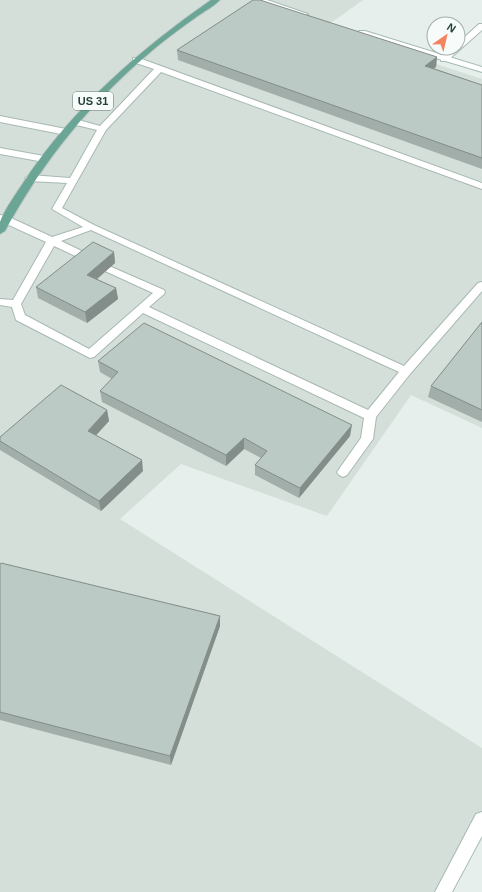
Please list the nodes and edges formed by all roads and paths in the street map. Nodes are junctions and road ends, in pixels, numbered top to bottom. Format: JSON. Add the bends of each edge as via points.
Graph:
{"nodes":[{"id":1,"x":216,"y":0,"type":"edge"},
{"id":2,"x":260,"y":0,"type":"edge"},
{"id":3,"x":309,"y":16,"type":"edge"},
{"id":4,"x":482,"y":26,"type":"edge"},
{"id":5,"x":351,"y":29,"type":"edge"},
{"id":6,"x":466,"y":39,"type":"edge"},
{"id":7,"x":446,"y":56,"type":"edge"},
{"id":8,"x":444,"y":58,"type":"junction"},
{"id":9,"x":136,"y":60,"type":"junction"},
{"id":10,"x":160,"y":69,"type":"junction"},
{"id":11,"x":482,"y":70,"type":"edge"},
{"id":12,"x":0,"y":119,"type":"edge"},
{"id":13,"x":75,"y":122,"type":"junction"},
{"id":14,"x":102,"y":129,"type":"junction"},
{"id":15,"x":66,"y":132,"type":"junction"},
{"id":16,"x":0,"y":151,"type":"edge"},
{"id":17,"x":44,"y":160,"type":"junction"},
{"id":18,"x":30,"y":178,"type":"junction"},
{"id":19,"x":73,"y":181,"type":"junction"},
{"id":20,"x":482,"y":186,"type":"edge"},
{"id":21,"x":3,"y":219,"type":"edge"},
{"id":22,"x":91,"y":227,"type":"junction"},
{"id":23,"x":0,"y":231,"type":"edge"},
{"id":24,"x":52,"y":241,"type":"junction"},
{"id":25,"x":88,"y":258,"type":"edge"},
{"id":26,"x":109,"y":269,"type":"edge"},
{"id":27,"x":482,"y":285,"type":"edge"},
{"id":28,"x":0,"y":302,"type":"edge"},
{"id":29,"x":16,"y":304,"type":"junction"},
{"id":30,"x":142,"y":308,"type":"junction"},
{"id":31,"x":406,"y":370,"type":"junction"},
{"id":32,"x":370,"y":416,"type":"junction"},
{"id":33,"x":343,"y":472,"type":"dead end"},
{"id":34,"x":482,"y":820,"type":"edge"},
{"id":35,"x":443,"y":892,"type":"edge"}],
"edges":[{"from":1,"to":9,"type":"main road","number":"US 31"},
{"from":2,"to":3,"type":"street"},
{"from":4,"to":6,"type":"street"},
{"from":5,"to":8,"type":"street"},
{"from":7,"to":8,"type":"street"},
{"from":8,"to":11,"type":"street"},
{"from":9,"to":10,"type":"street"},
{"from":9,"to":13,"type":"main road","number":"US 31"},
{"from":10,"to":14,"type":"street"},
{"from":10,"to":20,"type":"street"},
{"from":12,"to":15,"type":"street"},
{"from":13,"to":14,"type":"street"},
{"from":13,"to":15,"type":"main road","number":"US 31"},
{"from":14,"to":19,"type":"street"},
{"from":15,"to":17,"type":"main road","number":"US 31"},
{"from":16,"to":17,"type":"street"},
{"from":17,"to":18,"type":"main road","number":"US 31"},
{"from":18,"to":19,"type":"street"},
{"from":18,"to":21,"type":"main road","number":"US 31"},
{"from":19,"to":22,"type":"street","via":[[57,209]]},
{"from":21,"to":23,"type":"main road","number":"US 31"},
{"from":21,"to":24,"type":"street"},
{"from":22,"to":24,"type":"street"},
{"from":22,"to":31,"type":"street"},
{"from":24,"to":25,"type":"street"},
{"from":24,"to":29,"type":"street"},
{"from":26,"to":30,"type":"street","via":[[160,292]]},
{"from":27,"to":31,"type":"street"},
{"from":28,"to":29,"type":"street"},
{"from":29,"to":30,"type":"street","via":[[20,317],[90,354]]},
{"from":30,"to":32,"type":"street"},
{"from":31,"to":32,"type":"street"},
{"from":32,"to":33,"type":"street","via":[[367,439]]},
{"from":34,"to":35,"type":"street"}]}
